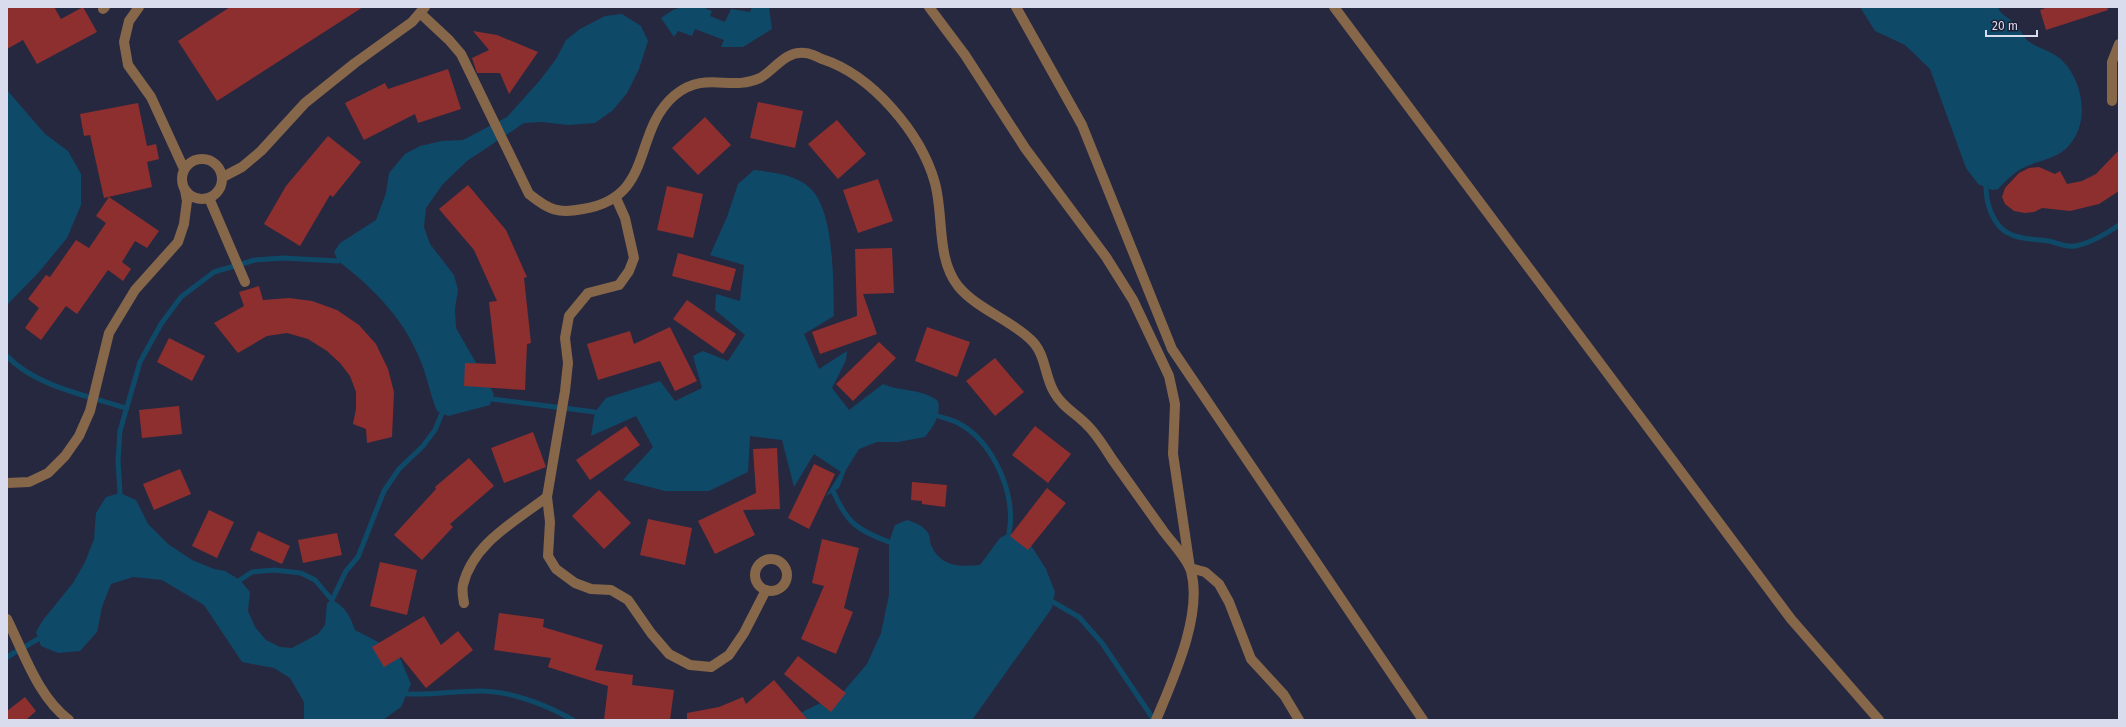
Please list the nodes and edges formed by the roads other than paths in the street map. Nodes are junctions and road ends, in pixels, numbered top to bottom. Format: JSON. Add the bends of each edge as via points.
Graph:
{"nodes":[{"id":1,"x":139,"y":7,"type":"edge"},
{"id":2,"x":930,"y":7,"type":"edge"},
{"id":3,"x":1016,"y":7,"type":"edge"},
{"id":4,"x":1334,"y":7,"type":"edge"},
{"id":5,"x":423,"y":10,"type":"edge"},
{"id":6,"x":2119,"y":44,"type":"edge"},
{"id":7,"x":2112,"y":101,"type":"dead end"},
{"id":8,"x":184,"y":170,"type":"junction"},
{"id":9,"x":223,"y":177,"type":"junction"},
{"id":10,"x":185,"y":190,"type":"junction"},
{"id":11,"x":209,"y":198,"type":"junction"},
{"id":12,"x":616,"y":198,"type":"junction"},
{"id":13,"x":244,"y":279,"type":"dead end"},
{"id":14,"x":7,"y":483,"type":"edge"},
{"id":15,"x":547,"y":497,"type":"junction"},
{"id":16,"x":1190,"y":568,"type":"junction"},
{"id":17,"x":766,"y":590,"type":"dead end"},
{"id":18,"x":464,"y":603,"type":"dead end"},
{"id":19,"x":7,"y":619,"type":"edge"},
{"id":20,"x":1158,"y":715,"type":"edge"},
{"id":21,"x":69,"y":720,"type":"edge"},
{"id":22,"x":1299,"y":720,"type":"edge"},
{"id":23,"x":1423,"y":720,"type":"edge"},
{"id":24,"x":1879,"y":720,"type":"edge"}],
"edges":[{"from":1,"to":8,"type":"lane","via":[[129,21],[124,42],[128,65],[151,96]]},
{"from":2,"to":16,"type":"lane","via":[[965,55],[1024,148],[1110,264],[1133,300],[1169,376],[1175,404],[1173,454]]},
{"from":3,"to":23,"type":"lane","via":[[1082,125],[1172,349]]},
{"from":4,"to":24,"type":"lane","via":[[1791,619]]},
{"from":5,"to":9,"type":"lane","via":[[412,22],[305,103],[242,167]]},
{"from":5,"to":12,"type":"lane","via":[[461,54],[529,194],[545,206],[560,212],[601,206]]},
{"from":6,"to":7,"type":"lane","via":[[2112,62]]},
{"from":8,"to":9,"type":"lane","via":[[194,160],[207,159],[218,165]]},
{"from":8,"to":10,"type":"lane","via":[[182,176]]},
{"from":9,"to":11,"type":"lane","via":[[220,190]]},
{"from":10,"to":11,"type":"lane","via":[[196,198]]},
{"from":10,"to":14,"type":"lane","via":[[187,201],[184,224],[178,242],[145,278],[121,311],[109,333],[91,409],[79,436],[65,456],[48,473],[29,482]]},
{"from":11,"to":13,"type":"lane"},
{"from":12,"to":15,"type":"lane","via":[[634,258],[619,285],[588,293],[568,316],[565,338],[568,363]]},
{"from":12,"to":16,"type":"lane","via":[[639,167],[651,130],[662,108],[690,85],[709,80],[737,83],[760,78],[786,56],[805,53],[848,70],[891,107],[926,159],[935,184],[948,268],[959,287],[1030,338],[1040,350],[1053,391],[1064,405],[1089,426]]},
{"from":15,"to":17,"type":"lane","via":[[550,522],[548,556],[556,569],[575,583],[591,589],[611,590],[628,600],[651,634],[669,654],[690,665],[711,667],[729,655]]},
{"from":15,"to":18,"type":"lane","via":[[487,543],[472,564],[463,586]]},
{"from":16,"to":20,"type":"lane","via":[[1194,603],[1190,626]]},
{"from":16,"to":22,"type":"lane","via":[[1205,572],[1219,584],[1252,659],[1284,696]]},
{"from":19,"to":21,"type":"lane","via":[[47,697]]}]}
